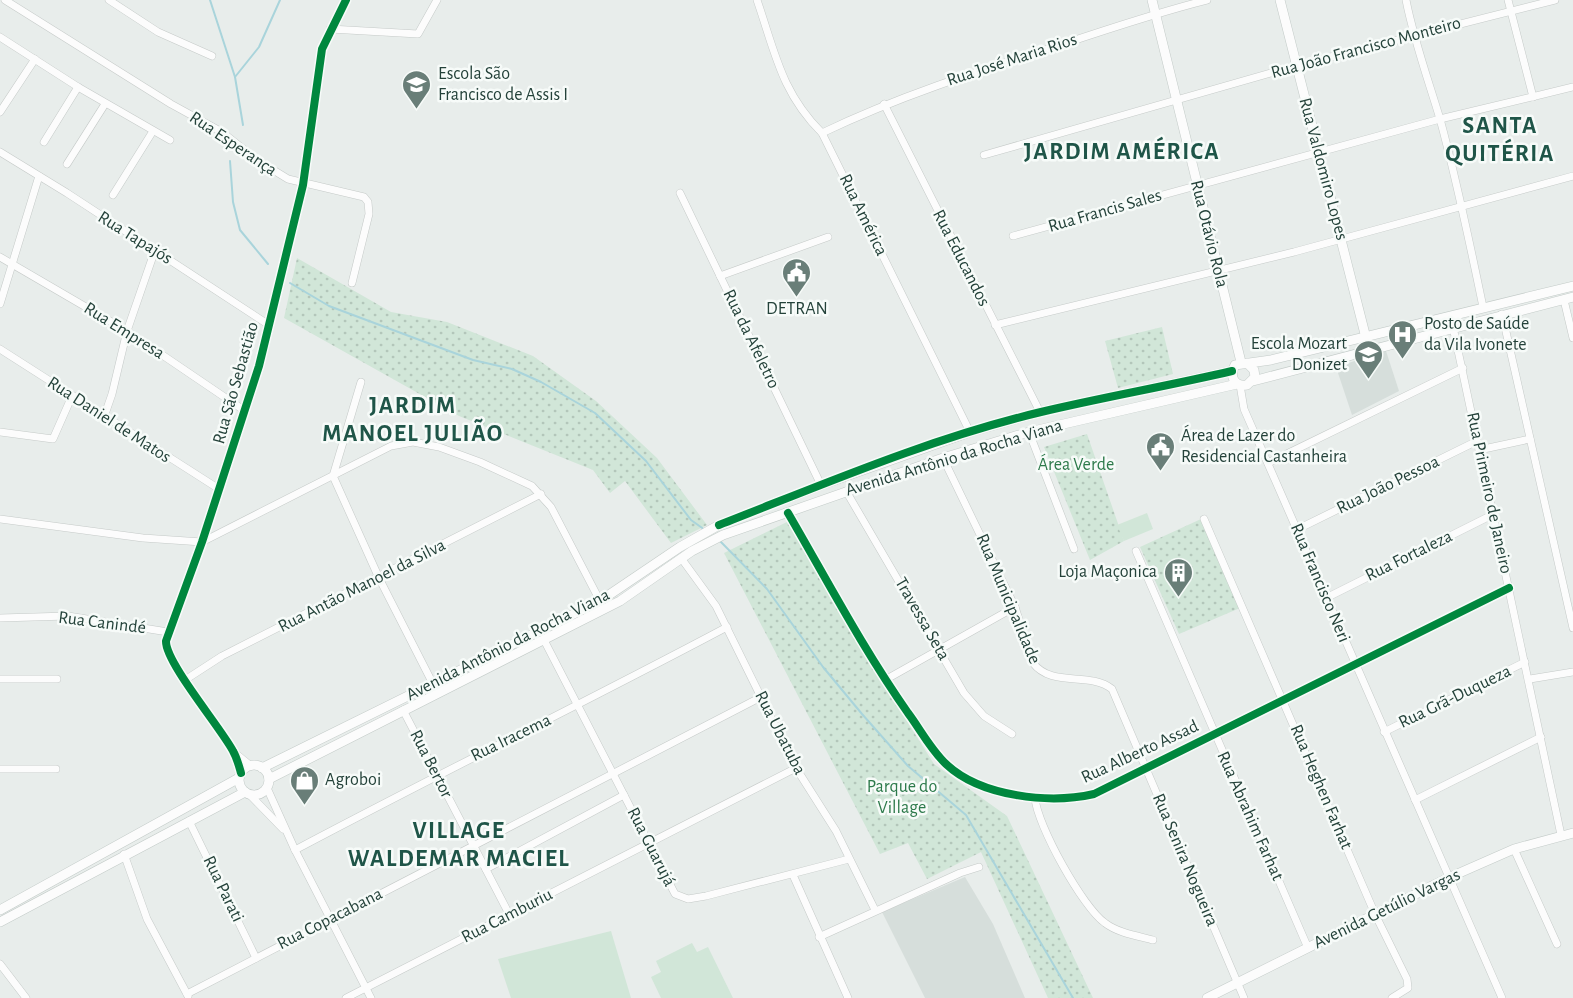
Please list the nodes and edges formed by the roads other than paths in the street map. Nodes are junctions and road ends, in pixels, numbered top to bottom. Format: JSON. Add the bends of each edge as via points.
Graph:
{"nodes":[{"id":1,"x":5,"y":0,"type":"edge"},
{"id":2,"x":109,"y":0,"type":"edge"},
{"id":3,"x":346,"y":0,"type":"edge"},
{"id":4,"x":437,"y":0,"type":"edge"},
{"id":5,"x":757,"y":0,"type":"edge"},
{"id":6,"x":1152,"y":0,"type":"edge"},
{"id":7,"x":1207,"y":0,"type":"edge"},
{"id":8,"x":1280,"y":0,"type":"edge"},
{"id":9,"x":1406,"y":0,"type":"edge"},
{"id":10,"x":1509,"y":0,"type":"edge"},
{"id":11,"x":1555,"y":0,"type":"edge"},
{"id":12,"x":1510,"y":11,"type":"junction"},
{"id":13,"x":1155,"y":13,"type":"junction"},
{"id":14,"x":330,"y":29,"type":"junction"},
{"id":15,"x":1413,"y":36,"type":"junction"},
{"id":16,"x":0,"y":37,"type":"edge"},
{"id":17,"x":212,"y":56,"type":"dead end"},
{"id":18,"x":35,"y":59,"type":"junction"},
{"id":19,"x":1295,"y":66,"type":"junction"},
{"id":20,"x":78,"y":87,"type":"junction"},
{"id":21,"x":1573,"y":87,"type":"edge"},
{"id":22,"x":1533,"y":97,"type":"junction"},
{"id":23,"x":1177,"y":99,"type":"junction"},
{"id":24,"x":105,"y":104,"type":"junction"},
{"id":25,"x":884,"y":104,"type":"junction"},
{"id":26,"x":0,"y":112,"type":"edge"},
{"id":27,"x":1440,"y":119,"type":"junction"},
{"id":28,"x":153,"y":131,"type":"junction"},
{"id":29,"x":822,"y":133,"type":"junction"},
{"id":30,"x":170,"y":140,"type":"dead end"},
{"id":31,"x":44,"y":142,"type":"dead end"},
{"id":32,"x":0,"y":152,"type":"edge"},
{"id":33,"x":1317,"y":152,"type":"junction"},
{"id":34,"x":984,"y":154,"type":"dead end"},
{"id":35,"x":67,"y":164,"type":"dead end"},
{"id":36,"x":39,"y":176,"type":"junction"},
{"id":37,"x":1573,"y":176,"type":"edge"},
{"id":38,"x":303,"y":185,"type":"junction"},
{"id":39,"x":1197,"y":185,"type":"junction"},
{"id":40,"x":680,"y":193,"type":"dead end"},
{"id":41,"x":113,"y":195,"type":"dead end"},
{"id":42,"x":1461,"y":205,"type":"junction"},
{"id":43,"x":1013,"y":236,"type":"dead end"},
{"id":44,"x":828,"y":237,"type":"dead end"},
{"id":45,"x":1341,"y":239,"type":"junction"},
{"id":46,"x":155,"y":250,"type":"junction"},
{"id":47,"x":0,"y":257,"type":"edge"},
{"id":48,"x":12,"y":264,"type":"junction"},
{"id":49,"x":1219,"y":269,"type":"junction"},
{"id":50,"x":720,"y":276,"type":"junction"},
{"id":51,"x":351,"y":283,"type":"dead end"},
{"id":52,"x":1573,"y":286,"type":"edge"},
{"id":53,"x":1568,"y":299,"type":"edge"},
{"id":54,"x":0,"y":304,"type":"edge"},
{"id":55,"x":1483,"y":307,"type":"junction"},
{"id":56,"x":1502,"y":314,"type":"junction"},
{"id":57,"x":269,"y":325,"type":"junction"},
{"id":58,"x":995,"y":325,"type":"junction"},
{"id":59,"x":1453,"y":327,"type":"junction"},
{"id":60,"x":127,"y":331,"type":"junction"},
{"id":61,"x":1365,"y":338,"type":"junction"},
{"id":62,"x":1573,"y":338,"type":"edge"},
{"id":63,"x":0,"y":350,"type":"edge"},
{"id":64,"x":1244,"y":362,"type":"junction"},
{"id":65,"x":1463,"y":368,"type":"junction"},
{"id":66,"x":1232,"y":372,"type":"junction"},
{"id":67,"x":1253,"y":381,"type":"junction"},
{"id":68,"x":361,"y":382,"type":"dead end"},
{"id":69,"x":1238,"y":384,"type":"junction"},
{"id":70,"x":72,"y":396,"type":"junction"},
{"id":71,"x":245,"y":411,"type":"junction"},
{"id":72,"x":1040,"y":412,"type":"junction"},
{"id":73,"x":104,"y":417,"type":"junction"},
{"id":74,"x":0,"y":432,"type":"edge"},
{"id":75,"x":970,"y":432,"type":"junction"},
{"id":76,"x":1029,"y":432,"type":"junction"},
{"id":77,"x":1530,"y":439,"type":"junction"},
{"id":78,"x":1478,"y":441,"type":"junction"},
{"id":79,"x":1479,"y":450,"type":"junction"},
{"id":80,"x":944,"y":458,"type":"junction"},
{"id":81,"x":1268,"y":463,"type":"junction"},
{"id":82,"x":333,"y":476,"type":"junction"},
{"id":83,"x":821,"y":485,"type":"junction"},
{"id":84,"x":219,"y":489,"type":"junction"},
{"id":85,"x":846,"y":491,"type":"junction"},
{"id":86,"x":541,"y":494,"type":"junction"},
{"id":87,"x":788,"y":513,"type":"junction"},
{"id":88,"x":1492,"y":515,"type":"junction"},
{"id":89,"x":0,"y":519,"type":"edge"},
{"id":90,"x":1204,"y":519,"type":"dead end"},
{"id":91,"x":1298,"y":529,"type":"junction"},
{"id":92,"x":202,"y":542,"type":"junction"},
{"id":93,"x":690,"y":547,"type":"junction"},
{"id":94,"x":1074,"y":549,"type":"dead end"},
{"id":95,"x":1136,"y":551,"type":"dead end"},
{"id":96,"x":681,"y":558,"type":"junction"},
{"id":97,"x":379,"y":578,"type":"junction"},
{"id":98,"x":1509,"y":588,"type":"junction"},
{"id":99,"x":1573,"y":591,"type":"edge"},
{"id":100,"x":1565,"y":592,"type":"junction"},
{"id":101,"x":1326,"y":597,"type":"junction"},
{"id":102,"x":600,"y":601,"type":"junction"},
{"id":103,"x":1015,"y":607,"type":"junction"},
{"id":104,"x":0,"y":618,"type":"edge"},
{"id":105,"x":727,"y":627,"type":"junction"},
{"id":106,"x":1573,"y":628,"type":"edge"},
{"id":107,"x":168,"y":632,"type":"junction"},
{"id":108,"x":544,"y":640,"type":"junction"},
{"id":109,"x":939,"y":648,"type":"junction"},
{"id":110,"x":1525,"y":662,"type":"junction"},
{"id":111,"x":1355,"y":665,"type":"junction"},
{"id":112,"x":1573,"y":672,"type":"edge"},
{"id":113,"x":0,"y":679,"type":"edge"},
{"id":114,"x":57,"y":679,"type":"dead end"},
{"id":115,"x":1530,"y":679,"type":"junction"},
{"id":116,"x":185,"y":680,"type":"junction"},
{"id":117,"x":885,"y":680,"type":"junction"},
{"id":118,"x":433,"y":684,"type":"junction"},
{"id":119,"x":1112,"y":690,"type":"joint"},
{"id":120,"x":761,"y":697,"type":"junction"},
{"id":121,"x":1284,"y":699,"type":"junction"},
{"id":122,"x":578,"y":706,"type":"junction"},
{"id":123,"x":404,"y":710,"type":"junction"},
{"id":124,"x":1384,"y":732,"type":"junction"},
{"id":125,"x":1012,"y":734,"type":"dead end"},
{"id":126,"x":1214,"y":734,"type":"junction"},
{"id":127,"x":1541,"y":737,"type":"junction"},
{"id":128,"x":235,"y":753,"type":"junction"},
{"id":129,"x":251,"y":766,"type":"junction"},
{"id":130,"x":1146,"y":767,"type":"junction"},
{"id":131,"x":262,"y":768,"type":"junction"},
{"id":132,"x":796,"y":768,"type":"junction"},
{"id":133,"x":0,"y":769,"type":"edge"},
{"id":134,"x":56,"y":769,"type":"dead end"},
{"id":135,"x":436,"y":774,"type":"junction"},
{"id":136,"x":240,"y":776,"type":"junction"},
{"id":137,"x":614,"y":776,"type":"junction"},
{"id":138,"x":268,"y":783,"type":"junction"},
{"id":139,"x":247,"y":793,"type":"junction"},
{"id":140,"x":624,"y":795,"type":"junction"},
{"id":141,"x":1035,"y":798,"type":"junction"},
{"id":142,"x":1415,"y":800,"type":"junction"},
{"id":143,"x":189,"y":821,"type":"junction"},
{"id":144,"x":287,"y":833,"type":"junction"},
{"id":145,"x":1573,"y":833,"type":"edge"},
{"id":146,"x":1560,"y":835,"type":"junction"},
{"id":147,"x":650,"y":845,"type":"junction"},
{"id":148,"x":475,"y":847,"type":"junction"},
{"id":149,"x":1514,"y":849,"type":"junction"},
{"id":150,"x":294,"y":850,"type":"junction"},
{"id":151,"x":124,"y":854,"type":"junction"},
{"id":152,"x":849,"y":859,"type":"junction"},
{"id":153,"x":979,"y":867,"type":"dead end"},
{"id":154,"x":486,"y":869,"type":"junction"},
{"id":155,"x":793,"y":875,"type":"junction"},
{"id":156,"x":1448,"y":878,"type":"junction"},
{"id":157,"x":0,"y":910,"type":"edge"},
{"id":158,"x":875,"y":910,"type":"junction"},
{"id":159,"x":509,"y":914,"type":"junction"},
{"id":160,"x":1375,"y":914,"type":"junction"},
{"id":161,"x":330,"y":918,"type":"junction"},
{"id":162,"x":0,"y":922,"type":"edge"},
{"id":163,"x":819,"y":937,"type":"junction"},
{"id":164,"x":1153,"y":940,"type":"dead end"},
{"id":165,"x":1557,"y":944,"type":"dead end"},
{"id":166,"x":1308,"y":948,"type":"junction"},
{"id":167,"x":256,"y":958,"type":"junction"},
{"id":168,"x":0,"y":964,"type":"edge"},
{"id":169,"x":1237,"y":983,"type":"junction"},
{"id":170,"x":366,"y":987,"type":"junction"},
{"id":171,"x":188,"y":996,"type":"edge"},
{"id":172,"x":26,"y":998,"type":"edge"},
{"id":173,"x":346,"y":998,"type":"edge"},
{"id":174,"x":371,"y":998,"type":"edge"},
{"id":175,"x":848,"y":998,"type":"edge"},
{"id":176,"x":1207,"y":998,"type":"edge"},
{"id":177,"x":1244,"y":998,"type":"edge"},
{"id":178,"x":1392,"y":998,"type":"edge"},
{"id":179,"x":1502,"y":998,"type":"edge"}],
"edges":[{"from":1,"to":38,"type":"street","name":"Rua Esperança","via":[[222,132],[273,171]]},
{"from":2,"to":17,"type":"street","via":[[158,32]]},
{"from":3,"to":14,"type":"street","name":"Rua São Sebastião"},
{"from":4,"to":14,"type":"street","via":[[418,34]]},
{"from":5,"to":29,"type":"street","name":"Rua América","via":[[781,78],[790,96]]},
{"from":6,"to":13,"type":"main road","name":"Rua Otávio Rola"},
{"from":7,"to":13,"type":"street","name":"Rua José Maria Rios"},
{"from":8,"to":19,"type":"main road","name":"Rua Valdomiro Lopes"},
{"from":9,"to":15,"type":"street"},
{"from":10,"to":12,"type":"street"},
{"from":11,"to":12,"type":"street","name":"Rua João Francisco Monteiro"},
{"from":12,"to":15,"type":"street","name":"Rua João Francisco Monteiro"},
{"from":12,"to":22,"type":"street"},
{"from":13,"to":23,"type":"main road","name":"Rua Otávio Rola"},
{"from":13,"to":25,"type":"street","name":"Rua José Maria Rios"},
{"from":14,"to":38,"type":"street","name":"Rua São Sebastião","via":[[317,66]]},
{"from":15,"to":19,"type":"street","name":"Rua João Francisco Monteiro"},
{"from":15,"to":27,"type":"street"},
{"from":16,"to":18,"type":"street"},
{"from":18,"to":20,"type":"street"},
{"from":18,"to":26,"type":"street"},
{"from":19,"to":23,"type":"street","name":"Rua João Francisco Monteiro"},
{"from":19,"to":33,"type":"main road","name":"Rua Valdomiro Lopes"},
{"from":20,"to":24,"type":"street"},
{"from":20,"to":31,"type":"street"},
{"from":21,"to":22,"type":"street","name":"Rua Francis Sales"},
{"from":22,"to":27,"type":"street","name":"Rua Francis Sales"},
{"from":23,"to":34,"type":"street","name":"Rua João Francisco Monteiro"},
{"from":23,"to":39,"type":"main road","name":"Rua Otávio Rola"},
{"from":24,"to":28,"type":"street"},
{"from":24,"to":35,"type":"street"},
{"from":25,"to":29,"type":"street","name":"Rua José Maria Rios"},
{"from":25,"to":58,"type":"street","name":"Rua Educandos"},
{"from":27,"to":33,"type":"street","name":"Rua Francis Sales"},
{"from":27,"to":42,"type":"street"},
{"from":28,"to":30,"type":"street"},
{"from":28,"to":41,"type":"street"},
{"from":29,"to":75,"type":"street","name":"Rua América"},
{"from":32,"to":36,"type":"street","name":"Rua Tapajós"},
{"from":33,"to":39,"type":"street","name":"Rua Francis Sales"},
{"from":33,"to":45,"type":"main road","name":"Rua Valdomiro Lopes"},
{"from":36,"to":46,"type":"street","name":"Rua Tapajós"},
{"from":36,"to":48,"type":"street"},
{"from":37,"to":42,"type":"street"},
{"from":38,"to":51,"type":"street","name":"Rua Esperança","via":[[359,195],[368,202],[368,221]]},
{"from":38,"to":57,"type":"street","name":"Rua São Sebastião"},
{"from":39,"to":43,"type":"street","name":"Rua Francis Sales"},
{"from":39,"to":49,"type":"main road","name":"Rua Otávio Rola"},
{"from":40,"to":50,"type":"street","name":"Rua da Afeletro"},
{"from":42,"to":45,"type":"street"},
{"from":42,"to":55,"type":"street"},
{"from":44,"to":50,"type":"street"},
{"from":45,"to":49,"type":"street"},
{"from":45,"to":61,"type":"main road","name":"Rua Valdomiro Lopes"},
{"from":46,"to":57,"type":"street","name":"Rua Tapajós"},
{"from":46,"to":60,"type":"street"},
{"from":47,"to":48,"type":"street","name":"Rua Empresa"},
{"from":48,"to":54,"type":"street"},
{"from":48,"to":60,"type":"street","name":"Rua Empresa"},
{"from":49,"to":58,"type":"street"},
{"from":49,"to":64,"type":"main road","name":"Rua Otávio Rola"},
{"from":50,"to":83,"type":"street","name":"Rua da Afeletro"},
{"from":52,"to":55,"type":"main road"},
{"from":53,"to":56,"type":"main road"},
{"from":53,"to":62,"type":"street"},
{"from":55,"to":61,"type":"main road"},
{"from":56,"to":59,"type":"main road"},
{"from":56,"to":77,"type":"street"},
{"from":57,"to":71,"type":"street","name":"Rua São Sebastião"},
{"from":58,"to":72,"type":"street","name":"Rua Educandos"},
{"from":59,"to":65,"type":"street","name":"Rua Primeiro de Janeiro"},
{"from":59,"to":67,"type":"main road"},
{"from":60,"to":71,"type":"street","name":"Rua Empresa"},
{"from":60,"to":73,"type":"street"},
{"from":61,"to":64,"type":"main road","via":[[1271,360]]},
{"from":63,"to":70,"type":"street","name":"Rua Daniel de Matos"},
{"from":64,"to":66,"type":"main road","via":[[1235,365]]},
{"from":64,"to":67,"type":"main road","via":[[1254,370]]},
{"from":65,"to":78,"type":"street","name":"Rua Primeiro de Janeiro"},
{"from":65,"to":81,"type":"street"},
{"from":66,"to":69,"type":"main road"},
{"from":66,"to":72,"type":"main road","name":"Avenida Antônio da Rocha Viana"},
{"from":67,"to":69,"type":"main road"},
{"from":68,"to":82,"type":"street"},
{"from":69,"to":76,"type":"main road","name":"Avenida Antônio da Rocha Viana"},
{"from":69,"to":81,"type":"street","name":"Rua Francisco Neri","via":[[1244,409]]},
{"from":70,"to":73,"type":"street","name":"Rua Daniel de Matos"},
{"from":70,"to":74,"type":"street","via":[[53,439]]},
{"from":71,"to":84,"type":"street","name":"Rua São Sebastião"},
{"from":72,"to":75,"type":"main road","name":"Avenida Antônio da Rocha Viana"},
{"from":73,"to":84,"type":"street","name":"Rua Daniel de Matos"},
{"from":75,"to":83,"type":"main road","name":"Avenida Antônio da Rocha Viana"},
{"from":76,"to":80,"type":"main road","name":"Avenida Antônio da Rocha Viana"},
{"from":76,"to":94,"type":"street"},
{"from":77,"to":79,"type":"street"},
{"from":77,"to":100,"type":"street"},
{"from":78,"to":79,"type":"street","name":"Rua Primeiro de Janeiro"},
{"from":78,"to":91,"type":"street","name":"Rua João Pessoa"},
{"from":79,"to":88,"type":"street","name":"Rua Primeiro de Janeiro"},
{"from":80,"to":85,"type":"main road","name":"Avenida Antônio da Rocha Viana"},
{"from":80,"to":103,"type":"street","name":"Rua Municipalidade"},
{"from":81,"to":91,"type":"street","name":"Rua Francisco Neri"},
{"from":82,"to":86,"type":"street","via":[[391,446],[420,442],[508,474]]},
{"from":82,"to":92,"type":"street"},
{"from":82,"to":97,"type":"street"},
{"from":83,"to":93,"type":"main road","name":"Avenida Antônio da Rocha Viana","via":[[719,525]]},
{"from":84,"to":92,"type":"street","name":"Rua São Sebastião"},
{"from":85,"to":87,"type":"main road","name":"Avenida Antônio da Rocha Viana"},
{"from":85,"to":109,"type":"street","name":"Travessa Seta"},
{"from":86,"to":97,"type":"street","name":"Rua Antão Manoel da Silva"},
{"from":86,"to":102,"type":"street","via":[[563,527]]},
{"from":87,"to":93,"type":"main road","name":"Avenida Antônio da Rocha Viana"},
{"from":87,"to":117,"type":"street","name":"Rua Alberto Assad"},
{"from":88,"to":98,"type":"street","name":"Rua Primeiro de Janeiro"},
{"from":88,"to":101,"type":"street","name":"Rua Fortaleza"},
{"from":89,"to":92,"type":"street"},
{"from":90,"to":121,"type":"street","name":"Rua Heghen Farhat"},
{"from":91,"to":101,"type":"street","name":"Rua Francisco Neri"},
{"from":92,"to":107,"type":"street","name":"Rua São Sebastião"},
{"from":93,"to":96,"type":"main road","name":"Avenida Antônio da Rocha Viana"},
{"from":93,"to":102,"type":"main road","name":"Avenida Antônio da Rocha Viana"},
{"from":95,"to":126,"type":"street","name":"Rua Abrahim Farhat"},
{"from":96,"to":105,"type":"street","name":"Rua Ubatuba"},
{"from":96,"to":108,"type":"main road","name":"Avenida Antônio da Rocha Viana","via":[[620,601]]},
{"from":97,"to":116,"type":"street","name":"Rua Antão Manoel da Silva","via":[[222,656]]},
{"from":97,"to":118,"type":"street"},
{"from":98,"to":110,"type":"street","name":"Rua Primeiro de Janeiro"},
{"from":98,"to":111,"type":"street","name":"Rua Alberto Assad"},
{"from":99,"to":100,"type":"street"},
{"from":100,"to":106,"type":"street"},
{"from":101,"to":111,"type":"street","name":"Rua Francisco Neri"},
{"from":102,"to":118,"type":"main road","name":"Avenida Antônio da Rocha Viana"},
{"from":103,"to":109,"type":"street"},
{"from":103,"to":119,"type":"street","name":"Rua Municipalidade","via":[[1030,658],[1038,670],[1051,676],[1101,682]]},
{"from":104,"to":107,"type":"street","name":"Rua Canindé","via":[[68,616]]},
{"from":105,"to":120,"type":"street","name":"Rua Ubatuba"},
{"from":105,"to":122,"type":"street","name":"Rua Iracema"},
{"from":107,"to":116,"type":"street","via":[[167,651]]},
{"from":108,"to":122,"type":"street","name":"Rua Guarujá"},
{"from":108,"to":123,"type":"main road","name":"Avenida Antônio da Rocha Viana"},
{"from":109,"to":117,"type":"street"},
{"from":109,"to":125,"type":"street","name":"Travessa Seta","via":[[975,708]]},
{"from":110,"to":115,"type":"street","name":"Rua Primeiro de Janeiro"},
{"from":110,"to":124,"type":"street","name":"Rua Grã-Duqueza"},
{"from":111,"to":121,"type":"street","name":"Rua Alberto Assad"},
{"from":111,"to":124,"type":"street","name":"Rua Francisco Neri"},
{"from":112,"to":115,"type":"street"},
{"from":113,"to":114,"type":"street"},
{"from":115,"to":127,"type":"street","name":"Rua Primeiro de Janeiro"},
{"from":116,"to":128,"type":"street"},
{"from":117,"to":141,"type":"street","name":"Rua Alberto Assad","via":[[946,764],[981,783]]},
{"from":118,"to":131,"type":"main road","name":"Avenida Antônio da Rocha Viana"},
{"from":119,"to":130,"type":"street","name":"Rua Senira Nogueira"},
{"from":120,"to":132,"type":"street","name":"Rua Ubatuba"},
{"from":120,"to":137,"type":"street","name":"Rua Copacabana"},
{"from":121,"to":126,"type":"street","name":"Rua Alberto Assad"},
{"from":121,"to":160,"type":"street","name":"Rua Heghen Farhat"},
{"from":122,"to":135,"type":"street","name":"Rua Iracema"},
{"from":122,"to":137,"type":"street","name":"Rua Guarujá"},
{"from":123,"to":135,"type":"street","name":"Rua Bertor"},
{"from":123,"to":138,"type":"main road","name":"Avenida Antônio da Rocha Viana"},
{"from":124,"to":142,"type":"street","name":"Rua Francisco Neri"},
{"from":126,"to":130,"type":"street","name":"Rua Alberto Assad"},
{"from":126,"to":166,"type":"street","name":"Rua Abrahim Farhat"},
{"from":127,"to":142,"type":"street"},
{"from":127,"to":146,"type":"street","name":"Rua Primeiro de Janeiro"},
{"from":128,"to":129,"type":"street"},
{"from":128,"to":136,"type":"street"},
{"from":129,"to":131,"type":"main road"},
{"from":129,"to":136,"type":"main road"},
{"from":130,"to":141,"type":"street","name":"Rua Alberto Assad","via":[[1094,794],[1072,799]]},
{"from":130,"to":169,"type":"street","name":"Rua Senira Nogueira"},
{"from":131,"to":138,"type":"main road"},
{"from":132,"to":147,"type":"street","name":"Rua Camburiu"},
{"from":132,"to":152,"type":"street","name":"Rua Ubatuba"},
{"from":133,"to":134,"type":"street"},
{"from":135,"to":148,"type":"street","name":"Rua Bertor"},
{"from":135,"to":150,"type":"street","name":"Rua Iracema"},
{"from":136,"to":139,"type":"main road"},
{"from":136,"to":157,"type":"main road"},
{"from":137,"to":140,"type":"street","name":"Rua Guarujá"},
{"from":137,"to":148,"type":"street","name":"Rua Copacabana"},
{"from":138,"to":139,"type":"main road","via":[[260,794]]},
{"from":138,"to":144,"type":"street"},
{"from":139,"to":143,"type":"main road"},
{"from":139,"to":144,"type":"street"},
{"from":140,"to":147,"type":"street","name":"Rua Guarujá"},
{"from":140,"to":154,"type":"street"},
{"from":141,"to":164,"type":"street","via":[[1041,822],[1091,911],[1107,925]]},
{"from":142,"to":156,"type":"street","name":"Rua Francisco Neri"},
{"from":143,"to":151,"type":"main road"},
{"from":143,"to":167,"type":"street","name":"Rua Parati"},
{"from":144,"to":150,"type":"street"},
{"from":145,"to":146,"type":"main road","name":"Avenida Getúlio Vargas"},
{"from":146,"to":149,"type":"main road","name":"Avenida Getúlio Vargas"},
{"from":147,"to":155,"type":"street","name":"Rua Guarujá","via":[[670,886],[681,898],[706,896]]},
{"from":147,"to":159,"type":"street","name":"Rua Camburiu"},
{"from":148,"to":154,"type":"street","name":"Rua Bertor"},
{"from":148,"to":161,"type":"street","name":"Rua Copacabana"},
{"from":149,"to":156,"type":"main road","name":"Avenida Getúlio Vargas"},
{"from":149,"to":165,"type":"street"},
{"from":150,"to":161,"type":"street"},
{"from":151,"to":162,"type":"main road"},
{"from":151,"to":171,"type":"street","via":[[147,919]]},
{"from":152,"to":155,"type":"street","name":"Rua Guarujá"},
{"from":152,"to":158,"type":"street","name":"Rua Ubatuba"},
{"from":153,"to":158,"type":"street"},
{"from":154,"to":159,"type":"street","name":"Rua Bertor"},
{"from":155,"to":163,"type":"street"},
{"from":156,"to":160,"type":"main road","name":"Avenida Getúlio Vargas"},
{"from":156,"to":179,"type":"street","name":"Rua Francisco Neri"},
{"from":158,"to":163,"type":"street"},
{"from":159,"to":170,"type":"street","name":"Rua Camburiu"},
{"from":160,"to":166,"type":"main road","name":"Avenida Getúlio Vargas"},
{"from":160,"to":178,"type":"street","name":"Rua Heghen Farhat","via":[[1407,979],[1408,988]]},
{"from":161,"to":167,"type":"street","name":"Rua Copacabana"},
{"from":161,"to":170,"type":"street"},
{"from":163,"to":175,"type":"street"},
{"from":166,"to":169,"type":"main road","name":"Avenida Getúlio Vargas"},
{"from":167,"to":171,"type":"street","name":"Rua Copacabana"},
{"from":168,"to":172,"type":"street"},
{"from":169,"to":176,"type":"main road","name":"Avenida Getúlio Vargas"},
{"from":169,"to":177,"type":"street","name":"Rua Senira Nogueira"},
{"from":170,"to":173,"type":"street","name":"Rua Camburiu"},
{"from":170,"to":174,"type":"street"}]}
